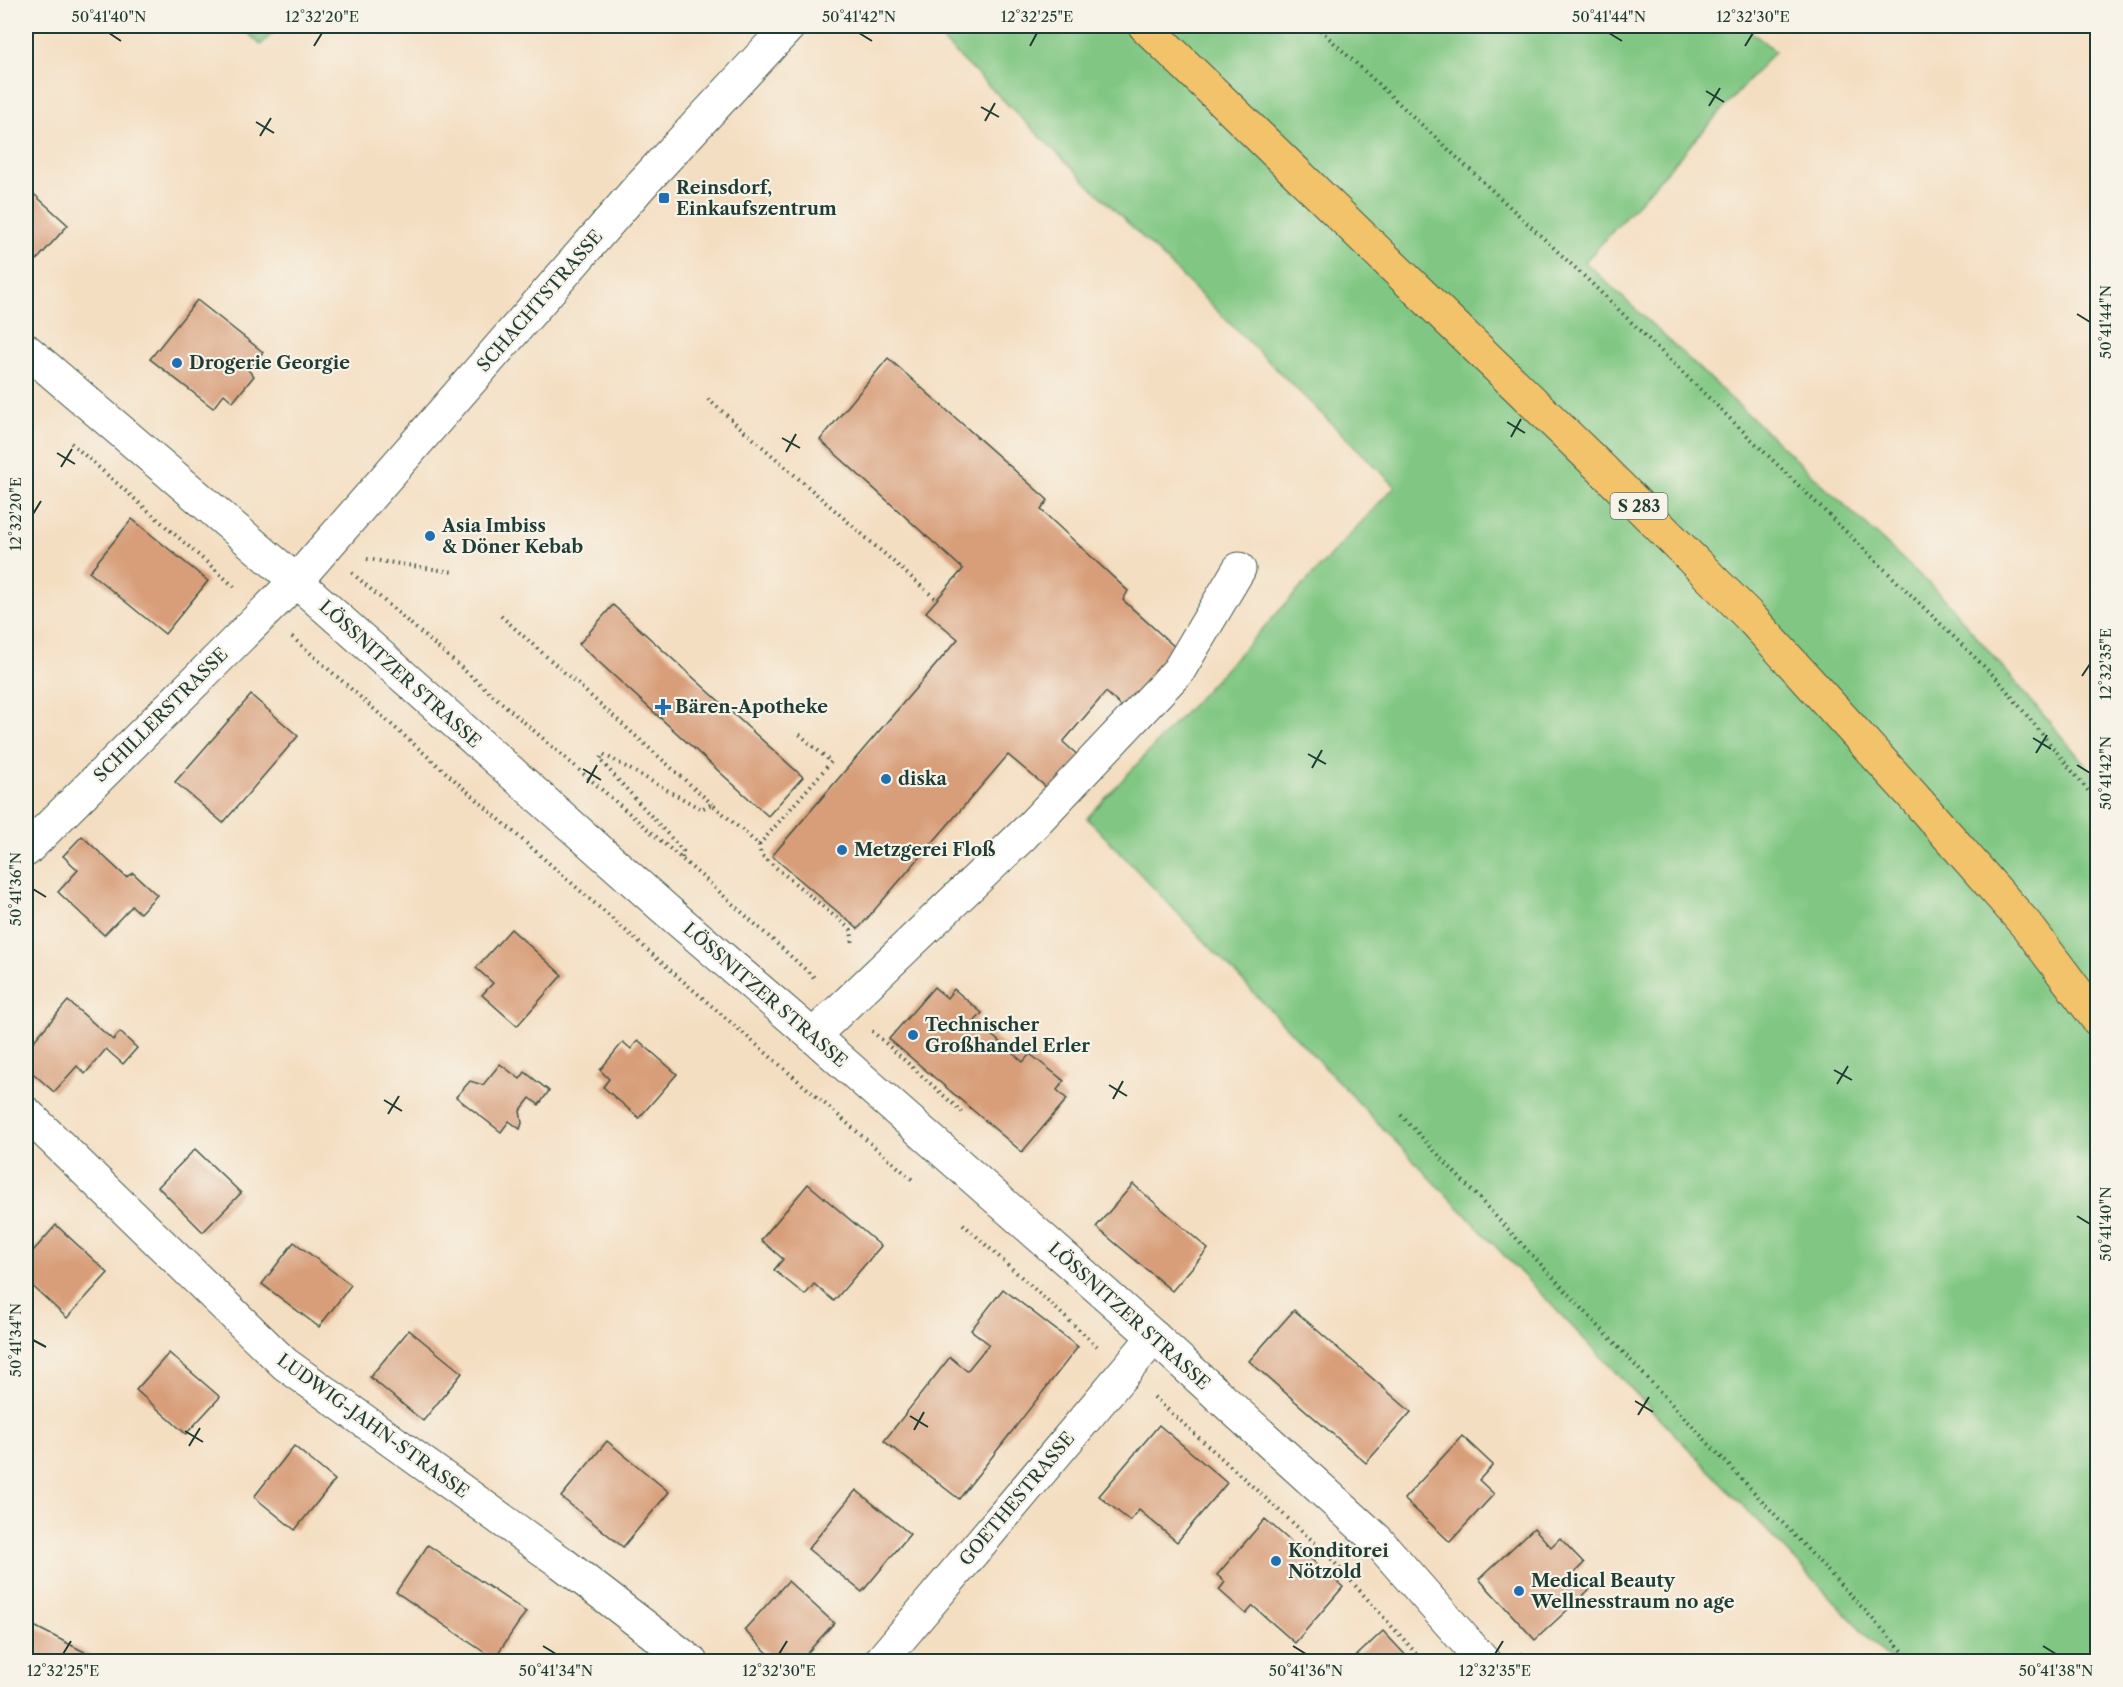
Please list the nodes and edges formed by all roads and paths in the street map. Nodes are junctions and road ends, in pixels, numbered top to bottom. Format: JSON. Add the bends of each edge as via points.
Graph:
{"nodes":[{"id":1,"x":789,"y":26,"type":"edge"},
{"id":2,"x":1144,"y":26,"type":"edge"},
{"id":3,"x":1316,"y":26,"type":"edge"},
{"id":4,"x":26,"y":350,"type":"edge"},
{"id":5,"x":708,"y":399,"type":"dead end"},
{"id":6,"x":69,"y":441,"type":"dead end"},
{"id":7,"x":363,"y":559,"type":"dead end"},
{"id":8,"x":1239,"y":569,"type":"dead end"},
{"id":9,"x":453,"y":572,"type":"dead end"},
{"id":10,"x":296,"y":581,"type":"junction"},
{"id":11,"x":937,"y":600,"type":"dead end"},
{"id":12,"x":264,"y":613,"type":"junction"},
{"id":13,"x":501,"y":616,"type":"dead end"},
{"id":14,"x":798,"y":733,"type":"dead end"},
{"id":15,"x":2097,"y":803,"type":"edge"},
{"id":16,"x":712,"y":804,"type":"junction"},
{"id":17,"x":759,"y":845,"type":"junction"},
{"id":18,"x":26,"y":850,"type":"edge"},
{"id":19,"x":682,"y":859,"type":"dead end"},
{"id":20,"x":853,"y":949,"type":"dead end"},
{"id":21,"x":2097,"y":1020,"type":"edge"},
{"id":22,"x":813,"y":1036,"type":"junction"},
{"id":23,"x":26,"y":1113,"type":"edge"},
{"id":24,"x":1401,"y":1115,"type":"dead end"},
{"id":25,"x":920,"y":1186,"type":"dead end"},
{"id":26,"x":955,"y":1216,"type":"dead end"},
{"id":27,"x":1154,"y":1337,"type":"junction"},
{"id":28,"x":1124,"y":1371,"type":"junction"},
{"id":29,"x":1521,"y":1653,"type":"dead end"},
{"id":30,"x":691,"y":1662,"type":"edge"},
{"id":31,"x":880,"y":1662,"type":"edge"},
{"id":32,"x":1424,"y":1662,"type":"edge"},
{"id":33,"x":1484,"y":1662,"type":"edge"},
{"id":34,"x":1528,"y":1662,"type":"edge"},
{"id":35,"x":1913,"y":1662,"type":"edge"}],
"edges":[{"from":1,"to":10,"type":"street","name":"SCHACHTSTRASSE","via":[[621,208]]},
{"from":2,"to":21,"type":"main road","number":"S 283","via":[[1750,617],[2028,927]]},
{"from":3,"to":15,"type":"path","via":[[1586,278],[1999,681]]},
{"from":4,"to":10,"type":"street","name":"LÖSSNITZER STRASSE"},
{"from":5,"to":11,"type":"path"},
{"from":6,"to":12,"type":"path"},
{"from":7,"to":9,"type":"path"},
{"from":8,"to":22,"type":"street","via":[[1179,670],[1024,834]]},
{"from":10,"to":12,"type":"street","name":"SCHILLERSTRASSE"},
{"from":10,"to":22,"type":"street","name":"LÖSSNITZER STRASSE"},
{"from":12,"to":18,"type":"street","name":"SCHILLERSTRASSE"},
{"from":12,"to":25,"type":"path"},
{"from":13,"to":16,"type":"path"},
{"from":14,"to":17,"type":"path","via":[[831,762]]},
{"from":16,"to":17,"type":"path"},
{"from":16,"to":19,"type":"path","via":[[701,809],[603,754],[600,760],[683,851]]},
{"from":17,"to":20,"type":"path","via":[[761,855],[851,930]]},
{"from":22,"to":27,"type":"street","name":"LÖSSNITZER STRASSE"},
{"from":23,"to":30,"type":"street","name":"LUDWIG-JAHN-STRASSE","via":[[285,1364],[562,1563]]},
{"from":24,"to":35,"type":"path"},
{"from":26,"to":28,"type":"path"},
{"from":27,"to":28,"type":"street","name":"GOETHESTRASSE"},
{"from":27,"to":33,"type":"street","name":"LÖSSNITZER STRASSE","via":[[1377,1540]]},
{"from":28,"to":31,"type":"street","name":"GOETHESTRASSE"},
{"from":28,"to":32,"type":"path","via":[[1325,1552]]},
{"from":29,"to":34,"type":"path"}]}
